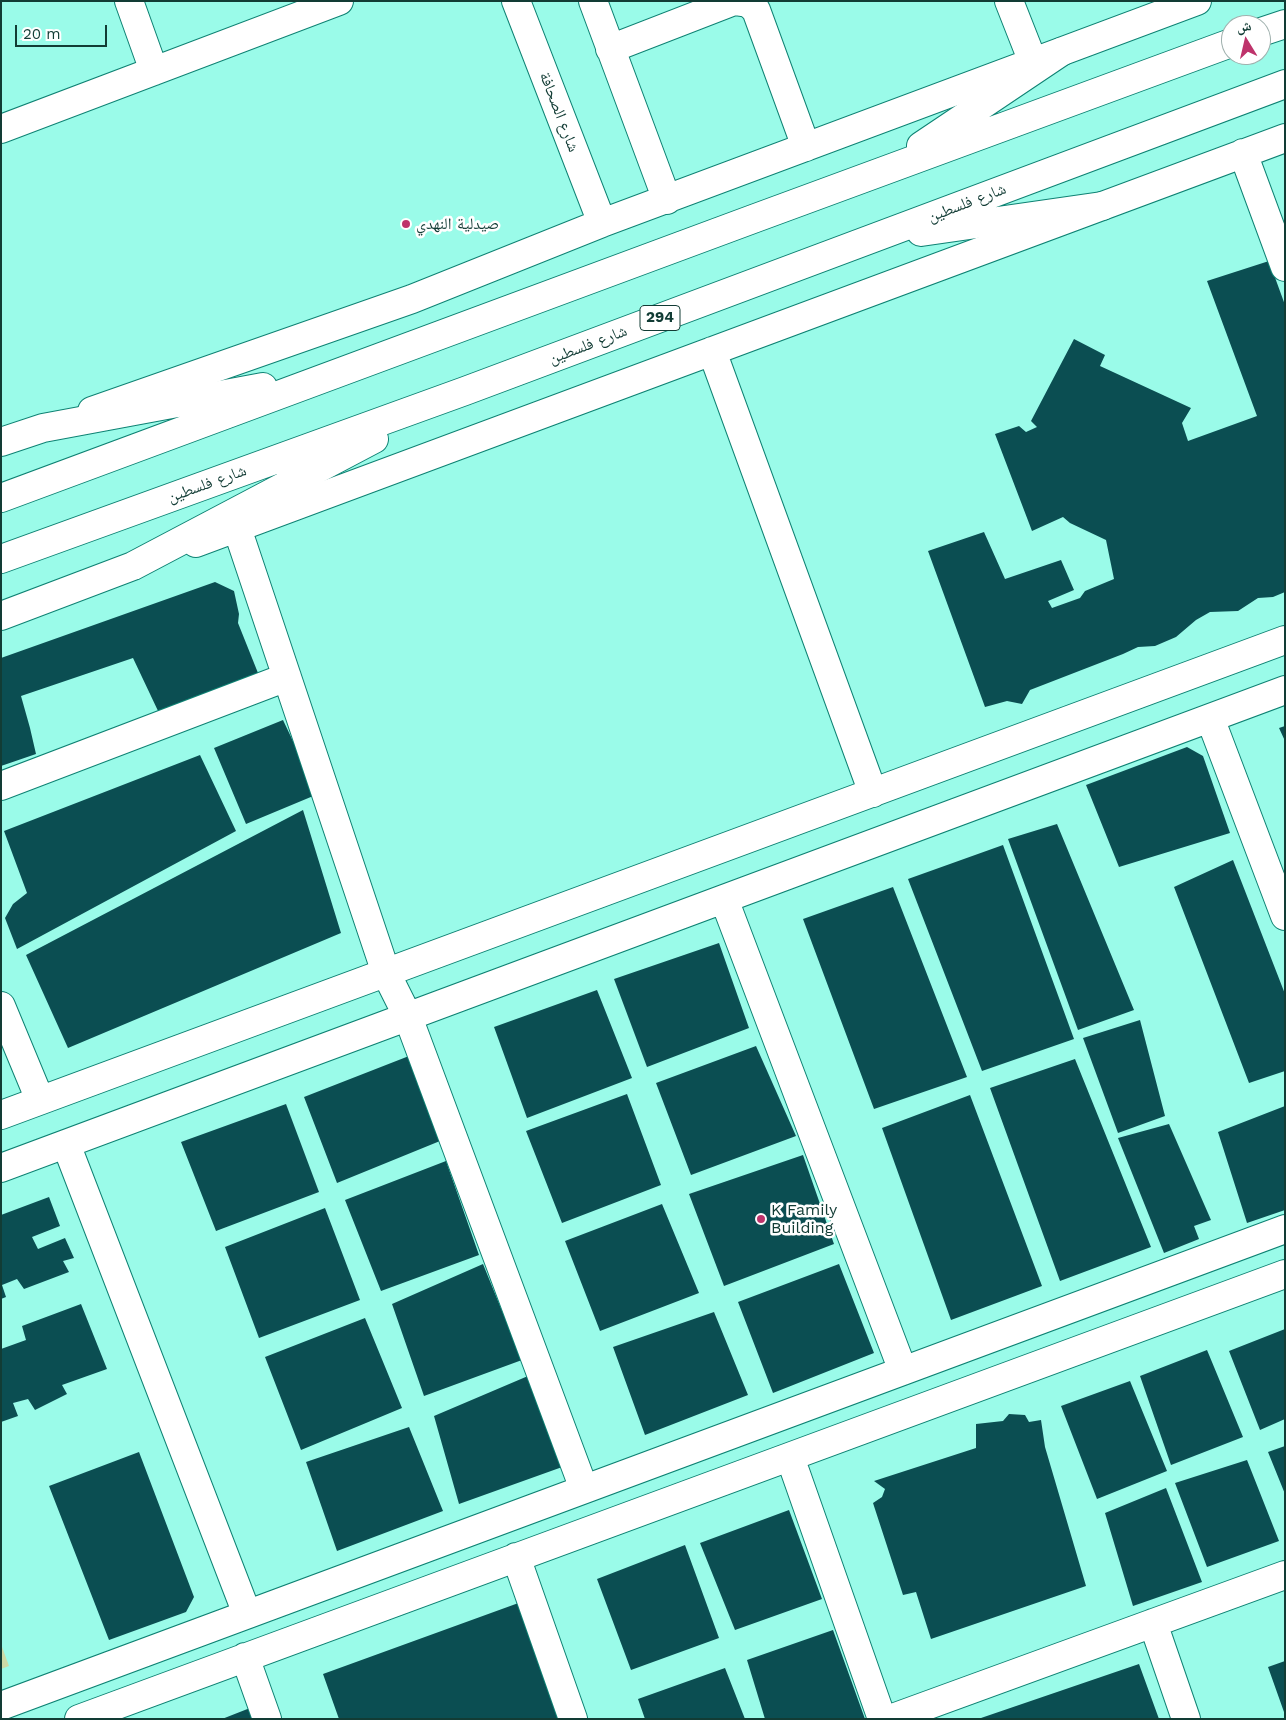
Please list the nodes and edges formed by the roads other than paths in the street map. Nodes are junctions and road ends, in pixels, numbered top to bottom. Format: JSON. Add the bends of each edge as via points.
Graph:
{"nodes":[{"id":1,"x":128,"y":1,"type":"edge"},
{"id":2,"x":339,"y":1,"type":"edge"},
{"id":3,"x":516,"y":1,"type":"edge"},
{"id":4,"x":592,"y":1,"type":"edge"},
{"id":5,"x":1010,"y":1,"type":"edge"},
{"id":6,"x":1197,"y":1,"type":"edge"},
{"id":7,"x":1285,"y":24,"type":"edge"},
{"id":8,"x":1271,"y":29,"type":"edge"},
{"id":9,"x":1221,"y":47,"type":"edge"},
{"id":10,"x":610,"y":49,"type":"junction"},
{"id":11,"x":1061,"y":52,"type":"junction"},
{"id":12,"x":1033,"y":62,"type":"junction"},
{"id":13,"x":154,"y":71,"type":"junction"},
{"id":14,"x":1285,"y":84,"type":"edge"},
{"id":15,"x":1,"y":129,"type":"edge"},
{"id":16,"x":1285,"y":138,"type":"edge"},
{"id":17,"x":806,"y":148,"type":"junction"},
{"id":18,"x":1243,"y":153,"type":"junction"},
{"id":19,"x":883,"y":171,"type":"junction"},
{"id":20,"x":667,"y":200,"type":"junction"},
{"id":21,"x":1102,"y":206,"type":"junction"},
{"id":22,"x":602,"y":223,"type":"junction"},
{"id":23,"x":868,"y":240,"type":"junction"},
{"id":24,"x":1285,"y":267,"type":"edge"},
{"id":25,"x":712,"y":351,"type":"junction"},
{"id":26,"x":339,"y":373,"type":"junction"},
{"id":27,"x":466,"y":391,"type":"junction"},
{"id":28,"x":44,"y":428,"type":"junction"},
{"id":29,"x":1,"y":442,"type":"edge"},
{"id":30,"x":8,"y":495,"type":"edge"},
{"id":31,"x":237,"y":528,"type":"junction"},
{"id":32,"x":1,"y":560,"type":"edge"},
{"id":33,"x":133,"y":566,"type":"junction"},
{"id":34,"x":1,"y":616,"type":"edge"},
{"id":35,"x":1285,"y":640,"type":"edge"},
{"id":36,"x":287,"y":677,"type":"junction"},
{"id":37,"x":1285,"y":690,"type":"edge"},
{"id":38,"x":1210,"y":718,"type":"junction"},
{"id":39,"x":1,"y":786,"type":"edge"},
{"id":40,"x":873,"y":793,"type":"junction"},
{"id":41,"x":724,"y":899,"type":"junction"},
{"id":42,"x":1282,"y":903,"type":"edge"},
{"id":43,"x":386,"y":973,"type":"junction"},
{"id":44,"x":1,"y":1006,"type":"edge"},
{"id":45,"x":408,"y":1017,"type":"junction"},
{"id":46,"x":40,"y":1100,"type":"junction"},
{"id":47,"x":1,"y":1115,"type":"edge"},
{"id":48,"x":66,"y":1144,"type":"junction"},
{"id":49,"x":1,"y":1168,"type":"edge"},
{"id":50,"x":1285,"y":1229,"type":"edge"},
{"id":51,"x":1285,"y":1274,"type":"edge"},
{"id":52,"x":903,"y":1371,"type":"junction"},
{"id":53,"x":790,"y":1456,"type":"junction"},
{"id":54,"x":584,"y":1489,"type":"junction"},
{"id":55,"x":516,"y":1557,"type":"junction"},
{"id":56,"x":1285,"y":1574,"type":"edge"},
{"id":57,"x":247,"y":1614,"type":"junction"},
{"id":58,"x":1153,"y":1623,"type":"junction"},
{"id":59,"x":245,"y":1657,"type":"junction"},
{"id":60,"x":1,"y":1706,"type":"edge"},
{"id":61,"x":79,"y":1719,"type":"edge"},
{"id":62,"x":267,"y":1719,"type":"edge"},
{"id":63,"x":574,"y":1719,"type":"edge"},
{"id":64,"x":882,"y":1719,"type":"edge"},
{"id":65,"x":890,"y":1719,"type":"edge"},
{"id":66,"x":1186,"y":1719,"type":"edge"}],
"edges":[{"from":1,"to":13,"type":"street"},
{"from":2,"to":13,"type":"street"},
{"from":3,"to":22,"type":"street","name":"شارع الصحافة"},
{"from":4,"to":10,"type":"street"},
{"from":5,"to":12,"type":"street"},
{"from":6,"to":11,"type":"street"},
{"from":7,"to":8,"type":"street"},
{"from":9,"to":19,"type":"street"},
{"from":10,"to":17,"type":"street","via":[[734,1],[748,3],[756,10]]},
{"from":10,"to":20,"type":"street"},
{"from":11,"to":12,"type":"street"},
{"from":11,"to":19,"type":"street"},
{"from":12,"to":17,"type":"street"},
{"from":13,"to":15,"type":"street"},
{"from":14,"to":23,"type":"street","name":"شارع فلسطين","number":"294"},
{"from":16,"to":18,"type":"street"},
{"from":17,"to":20,"type":"street"},
{"from":18,"to":21,"type":"street"},
{"from":18,"to":24,"type":"street"},
{"from":19,"to":26,"type":"street"},
{"from":20,"to":22,"type":"street"},
{"from":21,"to":23,"type":"street"},
{"from":21,"to":25,"type":"street"},
{"from":22,"to":28,"type":"street","via":[[412,299]]},
{"from":23,"to":27,"type":"street","name":"شارع فلسطين","number":"294"},
{"from":25,"to":31,"type":"street"},
{"from":25,"to":40,"type":"street"},
{"from":26,"to":28,"type":"street"},
{"from":26,"to":30,"type":"street"},
{"from":27,"to":32,"type":"street","name":"شارع فلسطين","number":"294"},
{"from":27,"to":33,"type":"street"},
{"from":28,"to":29,"type":"street"},
{"from":31,"to":33,"type":"street"},
{"from":31,"to":36,"type":"street"},
{"from":33,"to":34,"type":"street"},
{"from":35,"to":40,"type":"street"},
{"from":36,"to":39,"type":"street"},
{"from":36,"to":43,"type":"street"},
{"from":37,"to":38,"type":"street"},
{"from":38,"to":41,"type":"street"},
{"from":38,"to":42,"type":"street"},
{"from":40,"to":43,"type":"street"},
{"from":41,"to":45,"type":"street"},
{"from":41,"to":52,"type":"street"},
{"from":43,"to":45,"type":"street"},
{"from":43,"to":46,"type":"street"},
{"from":44,"to":46,"type":"street"},
{"from":45,"to":48,"type":"street"},
{"from":45,"to":54,"type":"street"},
{"from":46,"to":47,"type":"street"},
{"from":48,"to":49,"type":"street"},
{"from":48,"to":57,"type":"street"},
{"from":50,"to":52,"type":"street"},
{"from":51,"to":53,"type":"street"},
{"from":52,"to":54,"type":"street"},
{"from":53,"to":55,"type":"street"},
{"from":53,"to":64,"type":"street"},
{"from":54,"to":57,"type":"street"},
{"from":55,"to":59,"type":"street"},
{"from":55,"to":63,"type":"street"},
{"from":56,"to":58,"type":"street"},
{"from":57,"to":60,"type":"street"},
{"from":58,"to":65,"type":"street"},
{"from":58,"to":66,"type":"street"},
{"from":59,"to":61,"type":"street"},
{"from":59,"to":62,"type":"street"}]}
